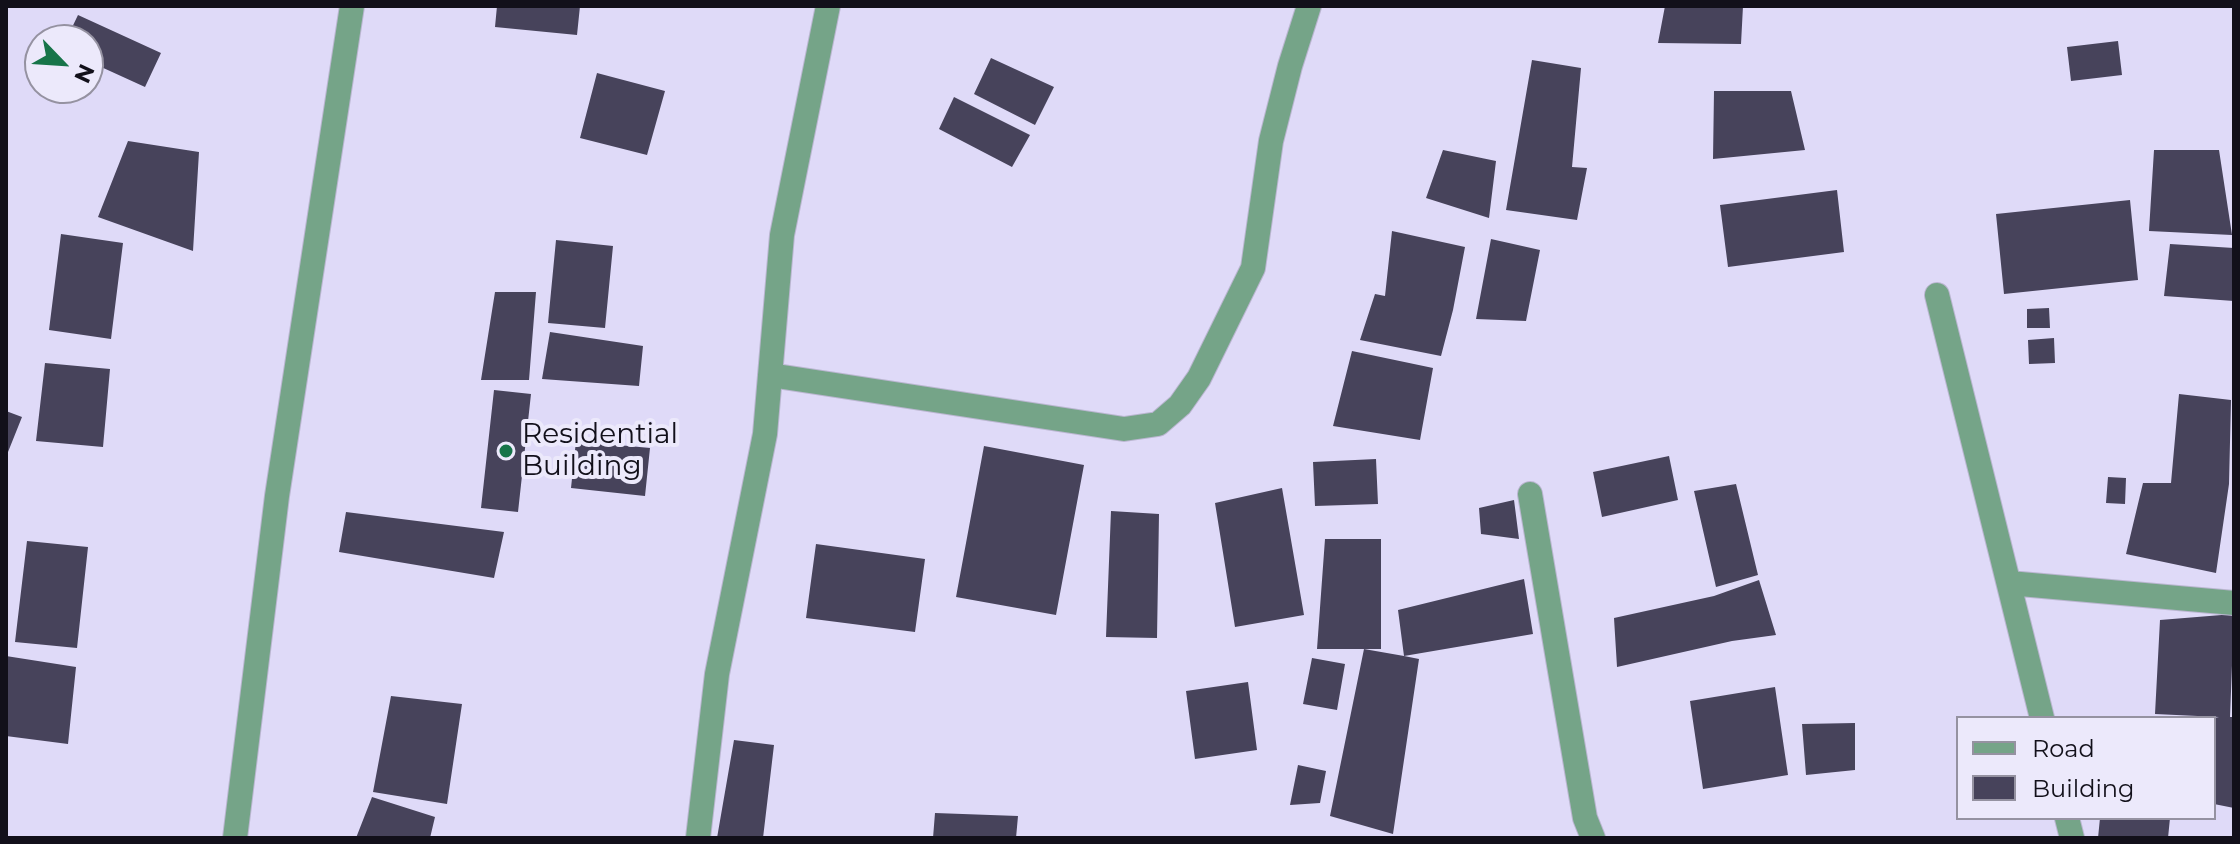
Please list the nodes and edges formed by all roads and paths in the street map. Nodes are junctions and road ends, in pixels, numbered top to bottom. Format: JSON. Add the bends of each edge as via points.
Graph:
{"nodes":[{"id":1,"x":352,"y":6,"type":"edge"},
{"id":2,"x":828,"y":6,"type":"edge"},
{"id":3,"x":1309,"y":6,"type":"edge"},
{"id":4,"x":1937,"y":295,"type":"dead end"},
{"id":5,"x":770,"y":375,"type":"junction"},
{"id":6,"x":1530,"y":494,"type":"dead end"},
{"id":7,"x":2009,"y":583,"type":"junction"},
{"id":8,"x":2234,"y":603,"type":"edge"},
{"id":9,"x":2042,"y":716,"type":"edge"},
{"id":10,"x":235,"y":838,"type":"edge"},
{"id":11,"x":698,"y":838,"type":"edge"},
{"id":12,"x":1593,"y":838,"type":"edge"}],
"edges":[{"from":1,"to":10,"type":"street","via":[[277,496]]},
{"from":2,"to":5,"type":"street","via":[[782,235]]},
{"from":3,"to":5,"type":"street","via":[[1271,141],[1253,268],[1199,378],[1158,424],[1124,429]]},
{"from":4,"to":7,"type":"street"},
{"from":5,"to":11,"type":"street","via":[[765,434],[717,674]]},
{"from":6,"to":12,"type":"street","via":[[1585,818]]},
{"from":7,"to":8,"type":"street"},
{"from":7,"to":9,"type":"street"}]}
